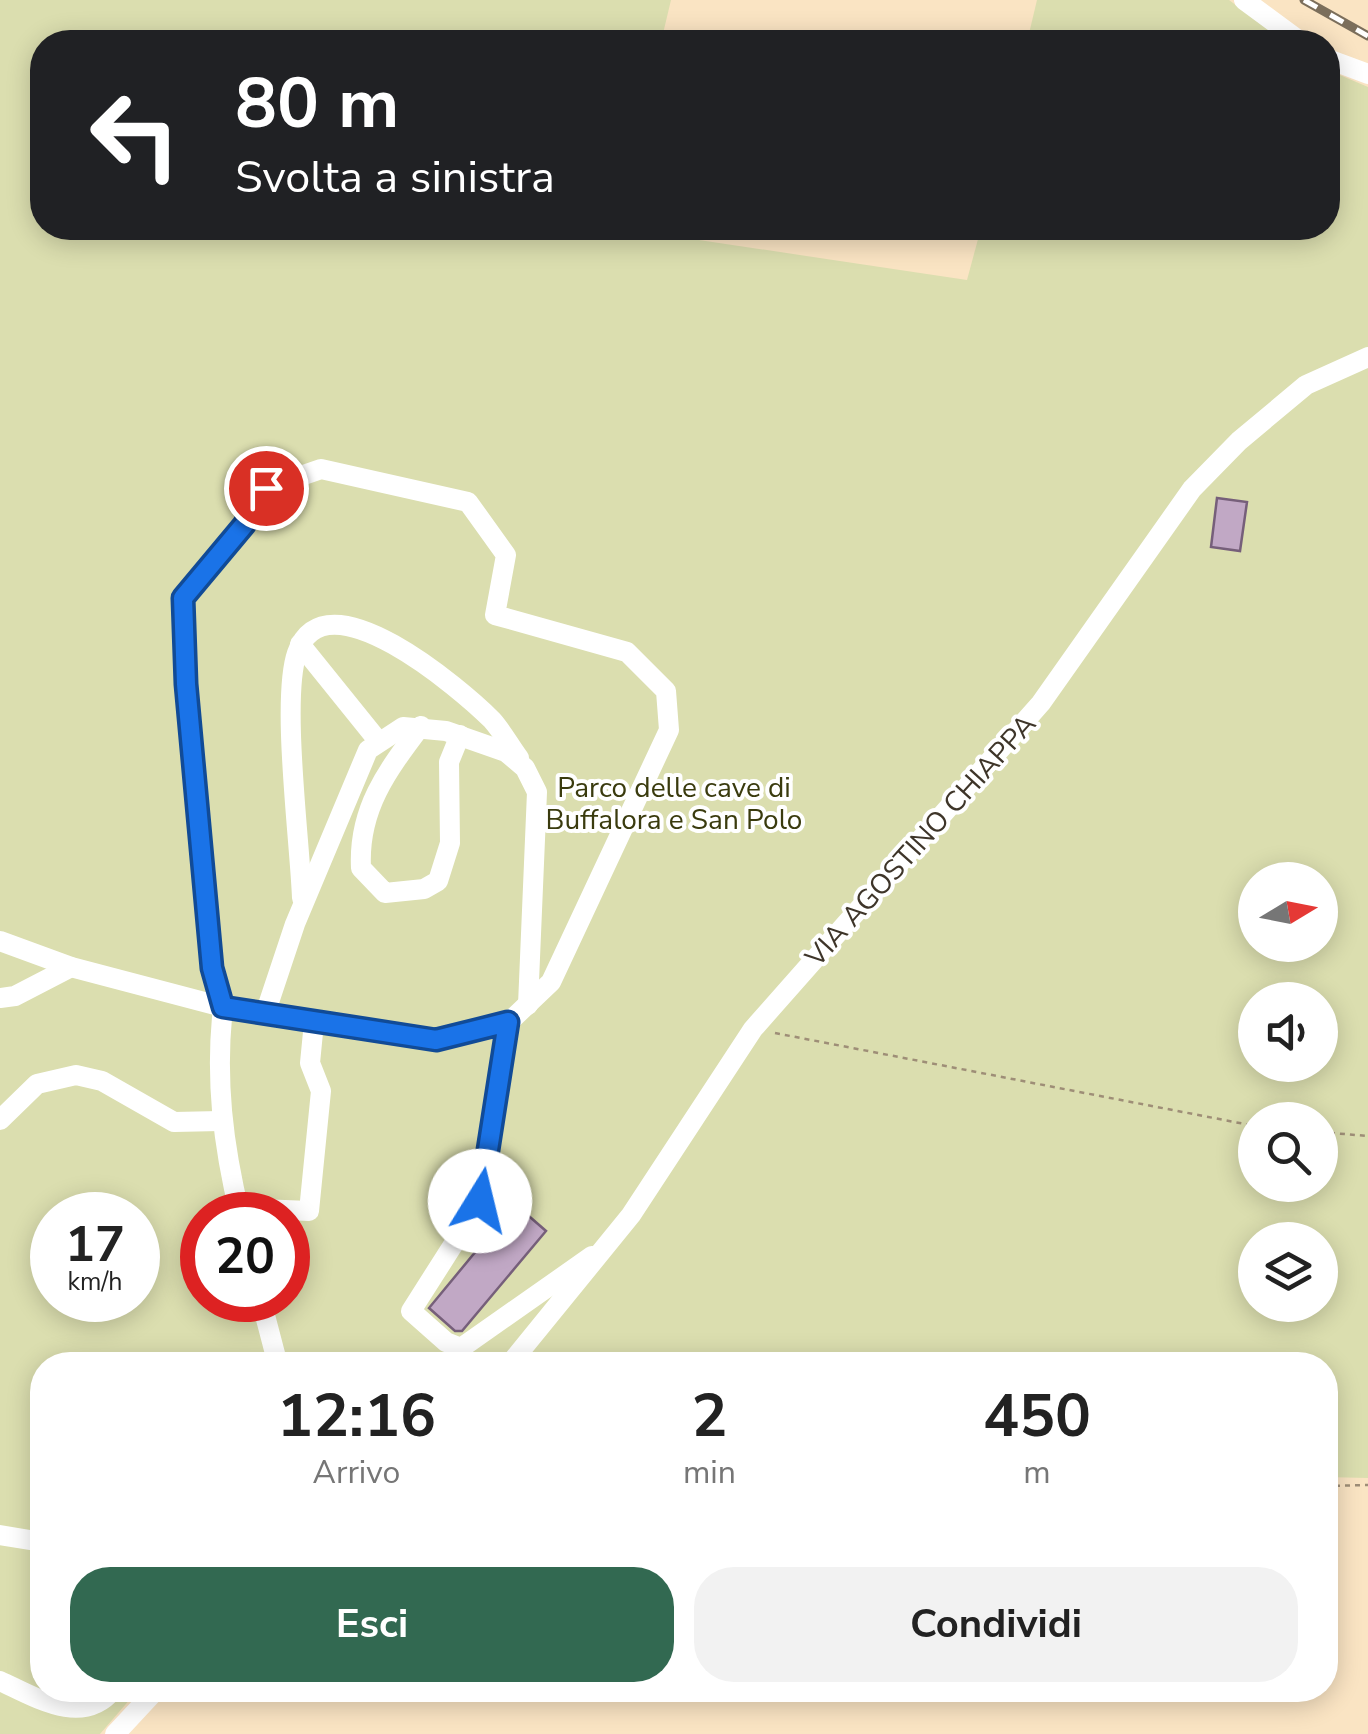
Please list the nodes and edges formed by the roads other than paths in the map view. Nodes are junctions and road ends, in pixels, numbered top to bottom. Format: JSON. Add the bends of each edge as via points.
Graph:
{"nodes":[{"id":1,"x":1244,"y":0,"type":"edge"},
{"id":2,"x":1284,"y":30,"type":"edge"},
{"id":3,"x":1340,"y":64,"type":"edge"},
{"id":4,"x":1368,"y":74,"type":"edge"},
{"id":5,"x":1368,"y":356,"type":"edge"},
{"id":6,"x":300,"y":644,"type":"junction"},
{"id":7,"x":421,"y":726,"type":"junction"},
{"id":8,"x":460,"y":735,"type":"junction"},
{"id":9,"x":379,"y":742,"type":"junction"},
{"id":10,"x":526,"y":768,"type":"junction"},
{"id":11,"x":303,"y":904,"type":"junction"},
{"id":12,"x":0,"y":942,"type":"edge"},
{"id":13,"x":71,"y":967,"type":"junction"},
{"id":14,"x":0,"y":998,"type":"edge"},
{"id":15,"x":528,"y":1004,"type":"junction"},
{"id":16,"x":223,"y":1007,"type":"junction"},
{"id":17,"x":265,"y":1014,"type":"junction"},
{"id":18,"x":314,"y":1022,"type":"junction"},
{"id":19,"x":508,"y":1022,"type":"junction"},
{"id":20,"x":0,"y":1120,"type":"edge"},
{"id":21,"x":220,"y":1121,"type":"junction"},
{"id":22,"x":235,"y":1192,"type":"edge"},
{"id":23,"x":310,"y":1202,"type":"edge"},
{"id":24,"x":603,"y":1251,"type":"junction"},
{"id":25,"x":514,"y":1310,"type":"junction"},
{"id":26,"x":546,"y":1320,"type":"junction"},
{"id":27,"x":267,"y":1322,"type":"edge"},
{"id":28,"x":275,"y":1352,"type":"edge"},
{"id":29,"x":520,"y":1352,"type":"edge"},
{"id":30,"x":0,"y":1535,"type":"edge"},
{"id":31,"x":30,"y":1540,"type":"edge"},
{"id":32,"x":0,"y":1681,"type":"edge"},
{"id":33,"x":30,"y":1694,"type":"edge"},
{"id":34,"x":47,"y":1702,"type":"edge"},
{"id":35,"x":101,"y":1702,"type":"edge"},
{"id":36,"x":145,"y":1702,"type":"edge"},
{"id":37,"x":114,"y":1734,"type":"edge"}],
"edges":[{"from":1,"to":2,"type":"street"},
{"from":3,"to":4,"type":"street"},
{"from":5,"to":24,"type":"street","name":"VIA AGOSTINO CHIAPPA","via":[[1306,385],[1192,489],[1041,703],[753,1029]]},
{"from":6,"to":9,"type":"street"},
{"from":6,"to":10,"type":"street","via":[[333,624],[396,642],[492,721]]},
{"from":6,"to":11,"type":"street","via":[[292,705]]},
{"from":7,"to":8,"type":"street"},
{"from":7,"to":8,"type":"street","via":[[377,784],[362,827],[361,868],[386,893],[438,881],[450,843],[449,762]]},
{"from":7,"to":9,"type":"street","via":[[403,727]]},
{"from":8,"to":10,"type":"street","via":[[506,752]]},
{"from":9,"to":11,"type":"street","via":[[354,776]]},
{"from":10,"to":15,"type":"street","via":[[537,812]]},
{"from":11,"to":17,"type":"street"},
{"from":12,"to":13,"type":"street"},
{"from":13,"to":14,"type":"street"},
{"from":13,"to":16,"type":"street"},
{"from":15,"to":16,"type":"street","via":[[552,982],[669,730],[666,691],[627,652],[496,615],[506,555],[468,502],[321,469],[266,488],[183,598],[212,968]]},
{"from":15,"to":19,"type":"street"},
{"from":16,"to":17,"type":"street"},
{"from":16,"to":21,"type":"street"},
{"from":17,"to":18,"type":"street"},
{"from":18,"to":19,"type":"street","via":[[436,1040]]},
{"from":18,"to":23,"type":"street","via":[[310,1063],[322,1090]]},
{"from":19,"to":25,"type":"street","via":[[480,1201],[410,1311],[462,1348]]},
{"from":20,"to":21,"type":"street","via":[[37,1084],[76,1075],[102,1081],[174,1122]]},
{"from":21,"to":22,"type":"street"},
{"from":24,"to":25,"type":"street"},
{"from":24,"to":26,"type":"street","name":"VIA AGOSTINO CHIAPPA"},
{"from":25,"to":26,"type":"street"},
{"from":26,"to":29,"type":"street","name":"VIA AGOSTINO CHIAPPA"},
{"from":27,"to":28,"type":"street"},
{"from":30,"to":31,"type":"street"},
{"from":32,"to":33,"type":"street"},
{"from":34,"to":35,"type":"street","via":[[82,1708]]},
{"from":36,"to":37,"type":"street"}]}
